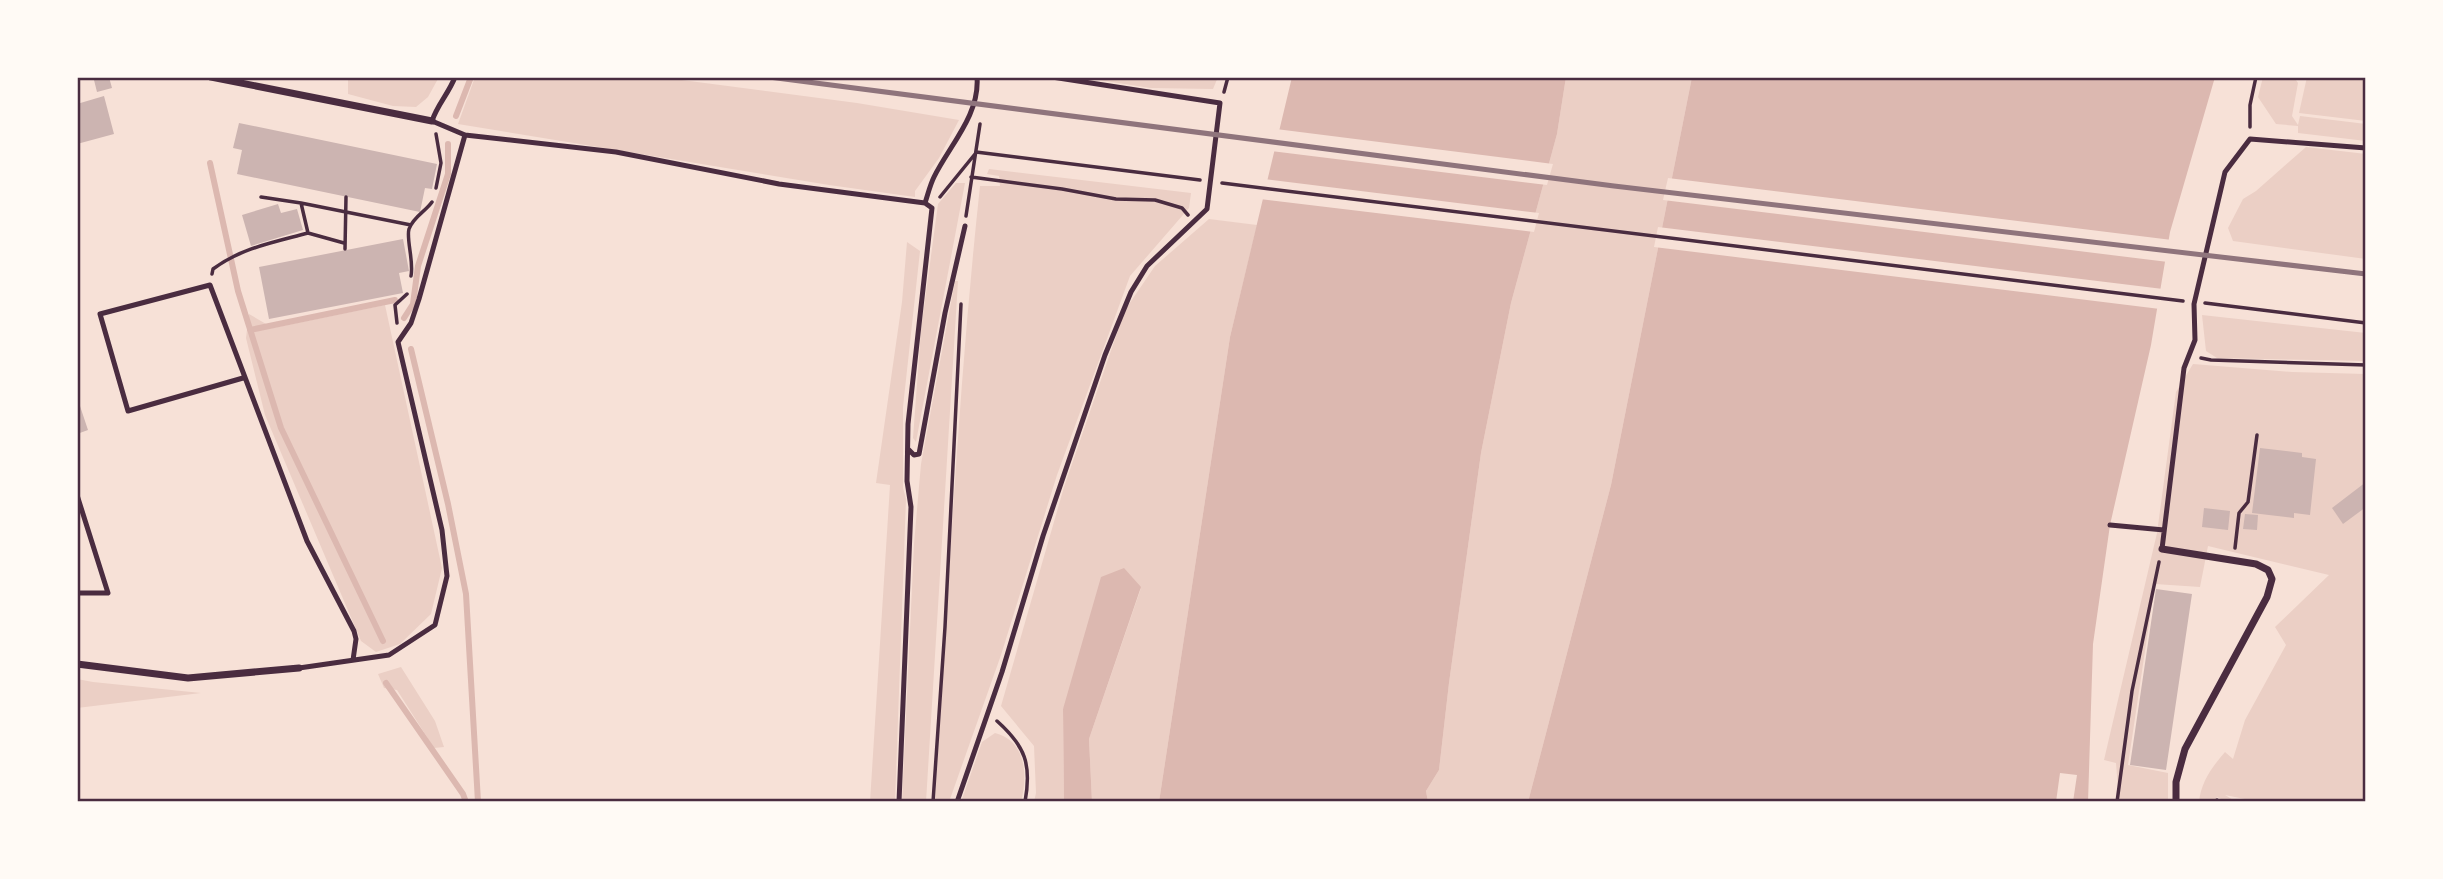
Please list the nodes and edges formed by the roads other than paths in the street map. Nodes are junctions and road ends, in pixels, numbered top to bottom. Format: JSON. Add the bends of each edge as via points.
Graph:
{"nodes":[{"id":1,"x":211,"y":77,"type":"edge"},
{"id":2,"x":455,"y":77,"type":"edge"},
{"id":3,"x":976,"y":77,"type":"edge"},
{"id":4,"x":1052,"y":77,"type":"edge"},
{"id":5,"x":432,"y":121,"type":"junction"},
{"id":6,"x":465,"y":135,"type":"junction"},
{"id":7,"x":2366,"y":148,"type":"edge"},
{"id":8,"x":925,"y":203,"type":"junction"},
{"id":9,"x":965,"y":226,"type":"road end"},
{"id":10,"x":243,"y":378,"type":"junction"},
{"id":11,"x":908,"y":449,"type":"junction"},
{"id":12,"x":77,"y":495,"type":"edge"},
{"id":13,"x":2110,"y":525,"type":"dead end"},
{"id":14,"x":2164,"y":530,"type":"junction"},
{"id":15,"x":2162,"y":549,"type":"joint"},
{"id":16,"x":77,"y":593,"type":"edge"},
{"id":17,"x":353,"y":660,"type":"junction"},
{"id":18,"x":77,"y":664,"type":"edge"},
{"id":19,"x":299,"y":668,"type":"joint"},
{"id":20,"x":899,"y":802,"type":"edge"},
{"id":21,"x":957,"y":802,"type":"edge"},
{"id":22,"x":2176,"y":802,"type":"edge"}],
"edges":[{"from":1,"to":5,"type":"street"},
{"from":2,"to":5,"type":"lane"},
{"from":3,"to":8,"type":"lane","via":[[964,127],[934,177]]},
{"from":4,"to":21,"type":"lane","via":[[1220,103],[1206,209],[1147,266],[1131,292],[1043,536]]},
{"from":5,"to":6,"type":"lane"},
{"from":6,"to":8,"type":"lane","via":[[616,152],[779,184]]},
{"from":6,"to":17,"type":"lane","via":[[419,299],[398,342],[442,530],[447,576],[435,625],[389,655]]},
{"from":7,"to":14,"type":"lane","via":[[2250,139],[2225,172],[2194,304],[2195,340],[2184,368]]},
{"from":8,"to":11,"type":"lane","via":[[932,208]]},
{"from":9,"to":11,"type":"lane","via":[[919,454],[914,456]]},
{"from":10,"to":10,"type":"lane","via":[[210,285],[100,314],[128,411]]},
{"from":10,"to":17,"type":"lane","via":[[307,541],[354,631]]},
{"from":11,"to":20,"type":"lane","via":[[911,507]]},
{"from":12,"to":16,"type":"lane","via":[[108,593]]},
{"from":13,"to":14,"type":"lane"},
{"from":14,"to":15,"type":"lane"},
{"from":15,"to":22,"type":"street","via":[[2256,564],[2268,570],[2272,579],[2267,597],[2185,749]]},
{"from":17,"to":19,"type":"lane"},
{"from":18,"to":19,"type":"street","via":[[188,678]]}]}
